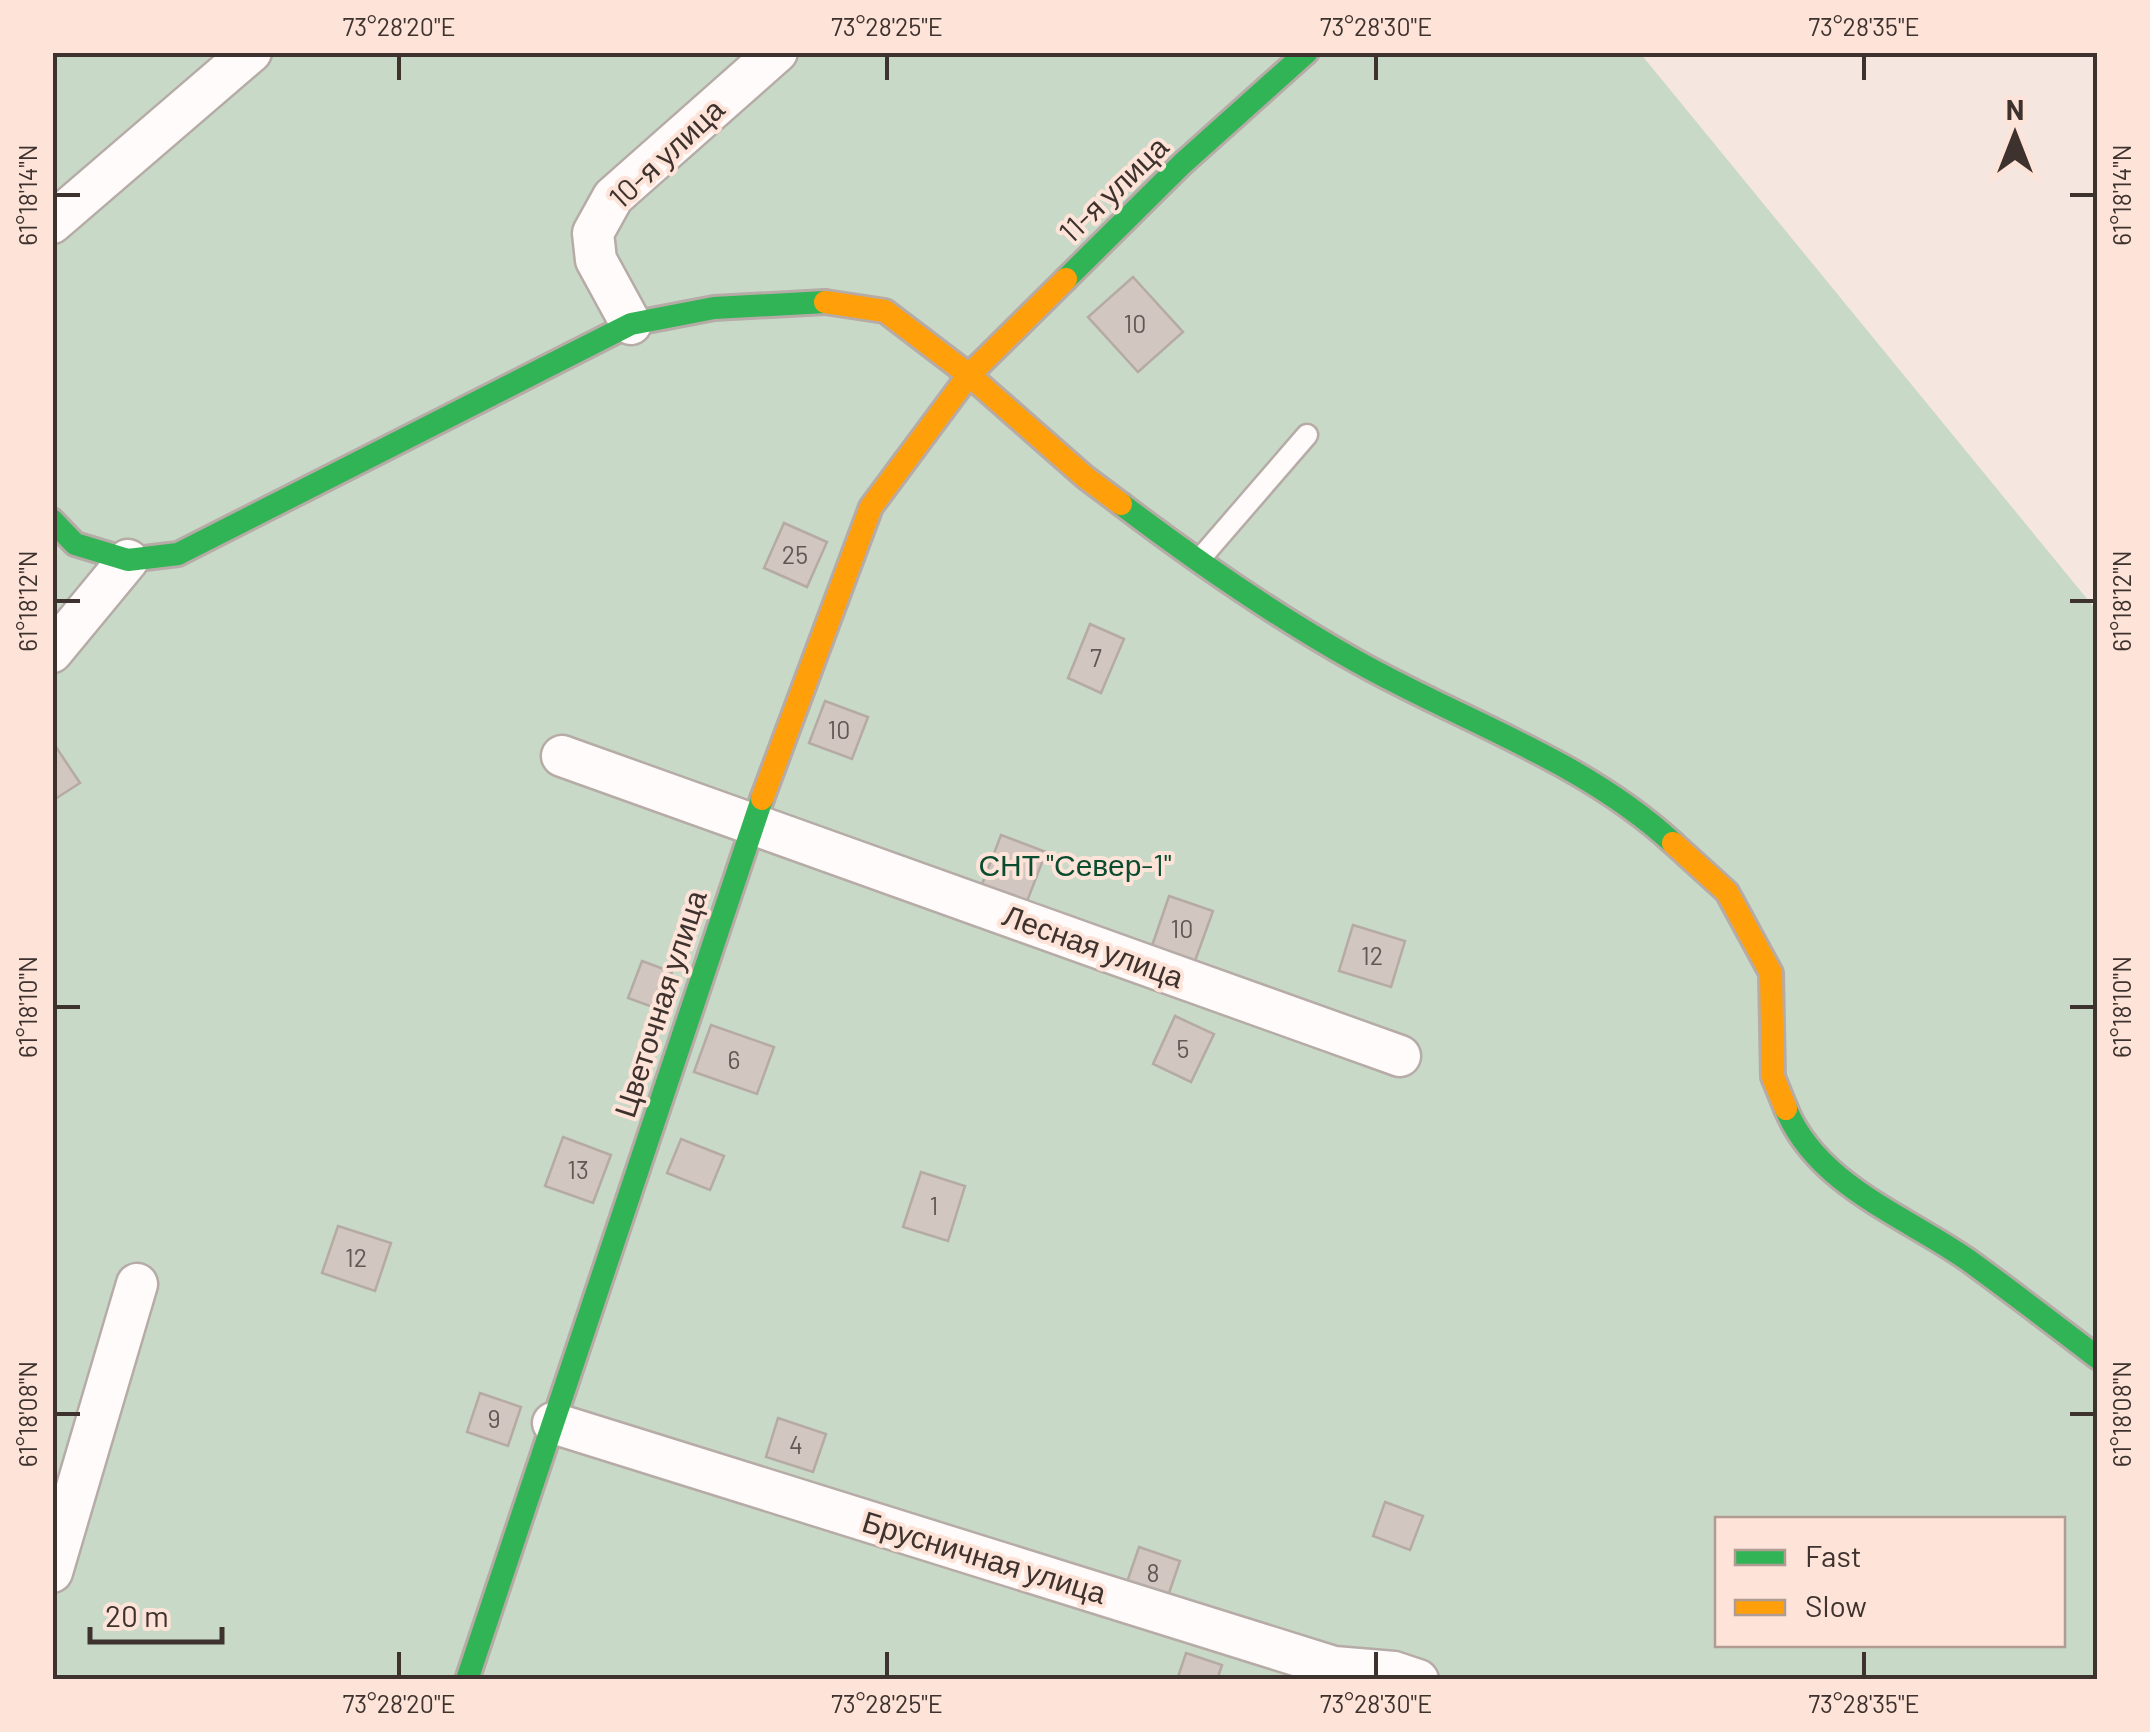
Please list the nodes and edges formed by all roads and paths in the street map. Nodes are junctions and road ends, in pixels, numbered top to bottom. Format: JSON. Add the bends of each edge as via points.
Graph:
{"nodes":[{"id":1,"x":250,"y":52,"type":"edge"},
{"id":2,"x":777,"y":52,"type":"edge"},
{"id":3,"x":1307,"y":52,"type":"edge"},
{"id":4,"x":52,"y":223,"type":"edge"},
{"id":5,"x":632,"y":324,"type":"junction"},
{"id":6,"x":969,"y":376,"type":"junction"},
{"id":7,"x":1308,"y":436,"type":"dead end"},
{"id":8,"x":52,"y":520,"type":"edge"},
{"id":9,"x":128,"y":560,"type":"junction"},
{"id":10,"x":1197,"y":561,"type":"junction"},
{"id":11,"x":52,"y":652,"type":"edge"},
{"id":12,"x":562,"y":756,"type":"dead end"},
{"id":13,"x":752,"y":826,"type":"junction"},
{"id":14,"x":1400,"y":1056,"type":"dead end"},
{"id":15,"x":136,"y":1284,"type":"dead end"},
{"id":16,"x":2098,"y":1358,"type":"edge"},
{"id":17,"x":553,"y":1424,"type":"junction"},
{"id":18,"x":52,"y":1572,"type":"edge"},
{"id":19,"x":1401,"y":1677,"type":"edge"},
{"id":20,"x":467,"y":1680,"type":"edge"}],
"edges":[{"from":1,"to":4,"type":"street"},
{"from":2,"to":5,"type":"street","name":"10-я улица","via":[[613,197],[593,233],[596,260]]},
{"from":3,"to":6,"type":"street","name":"11-я улица","via":[[1182,164]]},
{"from":5,"to":6,"type":"street","via":[[714,308],[814,300],[885,311]]},
{"from":5,"to":9,"type":"street","via":[[178,554]]},
{"from":6,"to":10,"type":"street"},
{"from":6,"to":13,"type":"street","name":"Цветочная улица","via":[[871,507]]},
{"from":7,"to":10,"type":"lane"},
{"from":8,"to":9,"type":"street","via":[[75,544]]},
{"from":9,"to":11,"type":"street"},
{"from":10,"to":16,"type":"street","via":[[1356,661],[1576,773],[1648,820],[1727,892],[1770,973],[1774,1078],[1792,1124],[1826,1170],[1966,1259]]},
{"from":12,"to":13,"type":"street","name":"Лесная улица"},
{"from":13,"to":14,"type":"street","name":"Лесная улица"},
{"from":13,"to":17,"type":"street","name":"Цветочная улица"},
{"from":15,"to":18,"type":"street"},
{"from":17,"to":19,"type":"street","name":"Брусничная улица","via":[[1334,1667]]},
{"from":17,"to":20,"type":"street","name":"Цветочная улица"}]}
